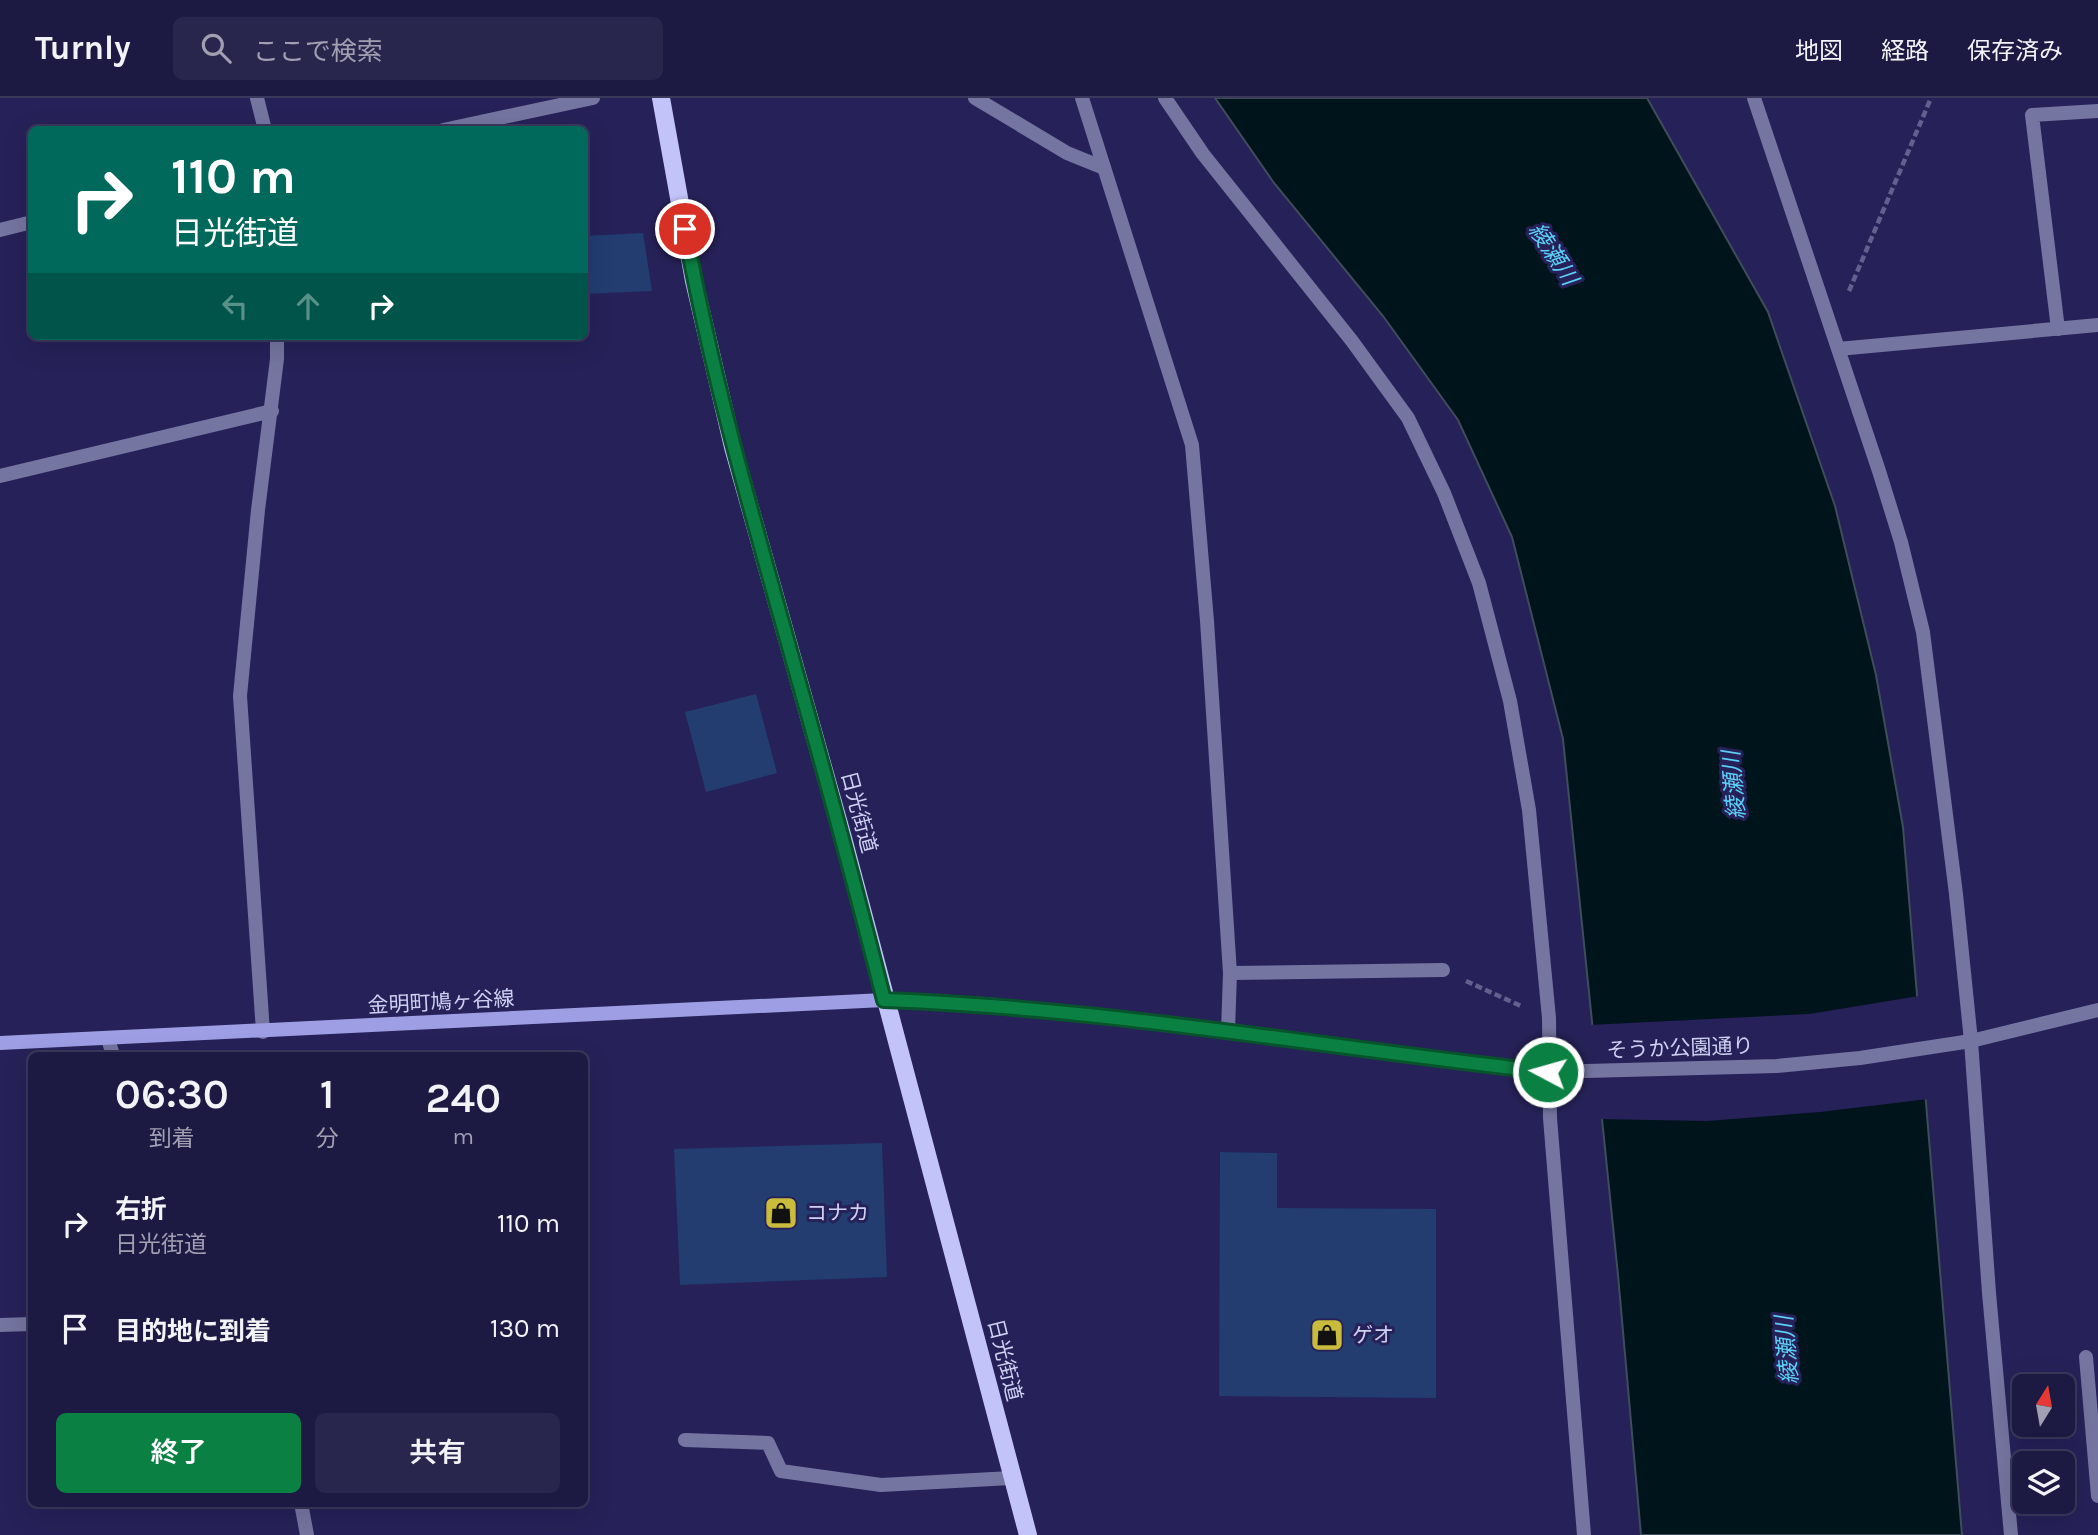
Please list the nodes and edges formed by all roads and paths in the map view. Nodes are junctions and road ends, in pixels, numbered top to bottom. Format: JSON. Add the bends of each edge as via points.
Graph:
{"nodes":[{"id":1,"x":257,"y":98,"type":"edge"},
{"id":2,"x":593,"y":98,"type":"edge"},
{"id":3,"x":661,"y":98,"type":"edge"},
{"id":4,"x":975,"y":98,"type":"edge"},
{"id":5,"x":1082,"y":98,"type":"edge"},
{"id":6,"x":1166,"y":98,"type":"edge"},
{"id":7,"x":1754,"y":98,"type":"edge"},
{"id":8,"x":1931,"y":98,"type":"edge"},
{"id":9,"x":2098,"y":111,"type":"edge"},
{"id":10,"x":264,"y":126,"type":"edge"},
{"id":11,"x":462,"y":126,"type":"edge"},
{"id":12,"x":1104,"y":168,"type":"junction"},
{"id":13,"x":28,"y":223,"type":"edge"},
{"id":14,"x":0,"y":230,"type":"edge"},
{"id":15,"x":2098,"y":325,"type":"edge"},
{"id":16,"x":2058,"y":329,"type":"junction"},
{"id":17,"x":1832,"y":334,"type":"junction"},
{"id":18,"x":277,"y":340,"type":"edge"},
{"id":19,"x":1838,"y":349,"type":"junction"},
{"id":20,"x":272,"y":411,"type":"junction"},
{"id":21,"x":0,"y":476,"type":"edge"},
{"id":22,"x":1443,"y":970,"type":"joint"},
{"id":23,"x":1230,"y":973,"type":"junction"},
{"id":24,"x":884,"y":1000,"type":"junction"},
{"id":25,"x":1509,"y":1001,"type":"dead end"},
{"id":26,"x":2098,"y":1010,"type":"edge"},
{"id":27,"x":1228,"y":1031,"type":"junction"},
{"id":28,"x":262,"y":1032,"type":"junction"},
{"id":29,"x":108,"y":1039,"type":"junction"},
{"id":30,"x":1971,"y":1041,"type":"junction"},
{"id":31,"x":0,"y":1043,"type":"edge"},
{"id":32,"x":112,"y":1052,"type":"edge"},
{"id":33,"x":1548,"y":1072,"type":"junction"},
{"id":34,"x":28,"y":1324,"type":"edge"},
{"id":35,"x":0,"y":1325,"type":"edge"},
{"id":36,"x":2086,"y":1357,"type":"dead end"},
{"id":37,"x":685,"y":1440,"type":"dead end"},
{"id":38,"x":1011,"y":1478,"type":"junction"},
{"id":39,"x":2098,"y":1496,"type":"edge"},
{"id":40,"x":302,"y":1507,"type":"edge"},
{"id":41,"x":307,"y":1535,"type":"edge"},
{"id":42,"x":1028,"y":1535,"type":"edge"},
{"id":43,"x":1584,"y":1535,"type":"edge"},
{"id":44,"x":2011,"y":1535,"type":"edge"}],
"edges":[{"from":1,"to":10,"type":"street"},
{"from":2,"to":11,"type":"street"},
{"from":3,"to":24,"type":"main road","name":"日光街道","via":[[694,281],[733,447]]},
{"from":4,"to":12,"type":"street","via":[[1067,153]]},
{"from":5,"to":12,"type":"street"},
{"from":6,"to":33,"type":"street","via":[[1203,153],[1408,418],[1444,493],[1479,583],[1515,729],[1529,810],[1549,1018]]},
{"from":7,"to":17,"type":"street"},
{"from":8,"to":17,"type":"path"},
{"from":9,"to":16,"type":"street","via":[[2032,115]]},
{"from":12,"to":23,"type":"street","via":[[1192,445]]},
{"from":13,"to":14,"type":"street"},
{"from":15,"to":16,"type":"street"},
{"from":16,"to":19,"type":"street"},
{"from":17,"to":19,"type":"street"},
{"from":18,"to":20,"type":"street"},
{"from":19,"to":30,"type":"street","via":[[1902,542],[1923,632]]},
{"from":20,"to":21,"type":"street"},
{"from":20,"to":28,"type":"street","via":[[240,696]]},
{"from":22,"to":23,"type":"street"},
{"from":22,"to":25,"type":"path"},
{"from":23,"to":27,"type":"street"},
{"from":24,"to":27,"type":"street","name":"そうか公園通り","via":[[985,1004]]},
{"from":24,"to":28,"type":"main road","name":"金明町鳩ヶ谷線"},
{"from":24,"to":38,"type":"main road","name":"日光街道"},
{"from":26,"to":30,"type":"street","name":"そうか公園通り"},
{"from":27,"to":33,"type":"street","name":"そうか公園通り"},
{"from":28,"to":29,"type":"main road","name":"金明町鳩ヶ谷線"},
{"from":29,"to":31,"type":"main road","name":"金明町鳩ヶ谷線"},
{"from":29,"to":32,"type":"street"},
{"from":30,"to":33,"type":"street","name":"そうか公園通り","via":[[1777,1066]]},
{"from":30,"to":44,"type":"street"},
{"from":33,"to":43,"type":"street"},
{"from":34,"to":35,"type":"street"},
{"from":36,"to":39,"type":"street"},
{"from":37,"to":38,"type":"street","via":[[768,1443],[781,1471],[881,1485]]},
{"from":38,"to":42,"type":"main road","name":"日光街道"},
{"from":40,"to":41,"type":"street"}]}
